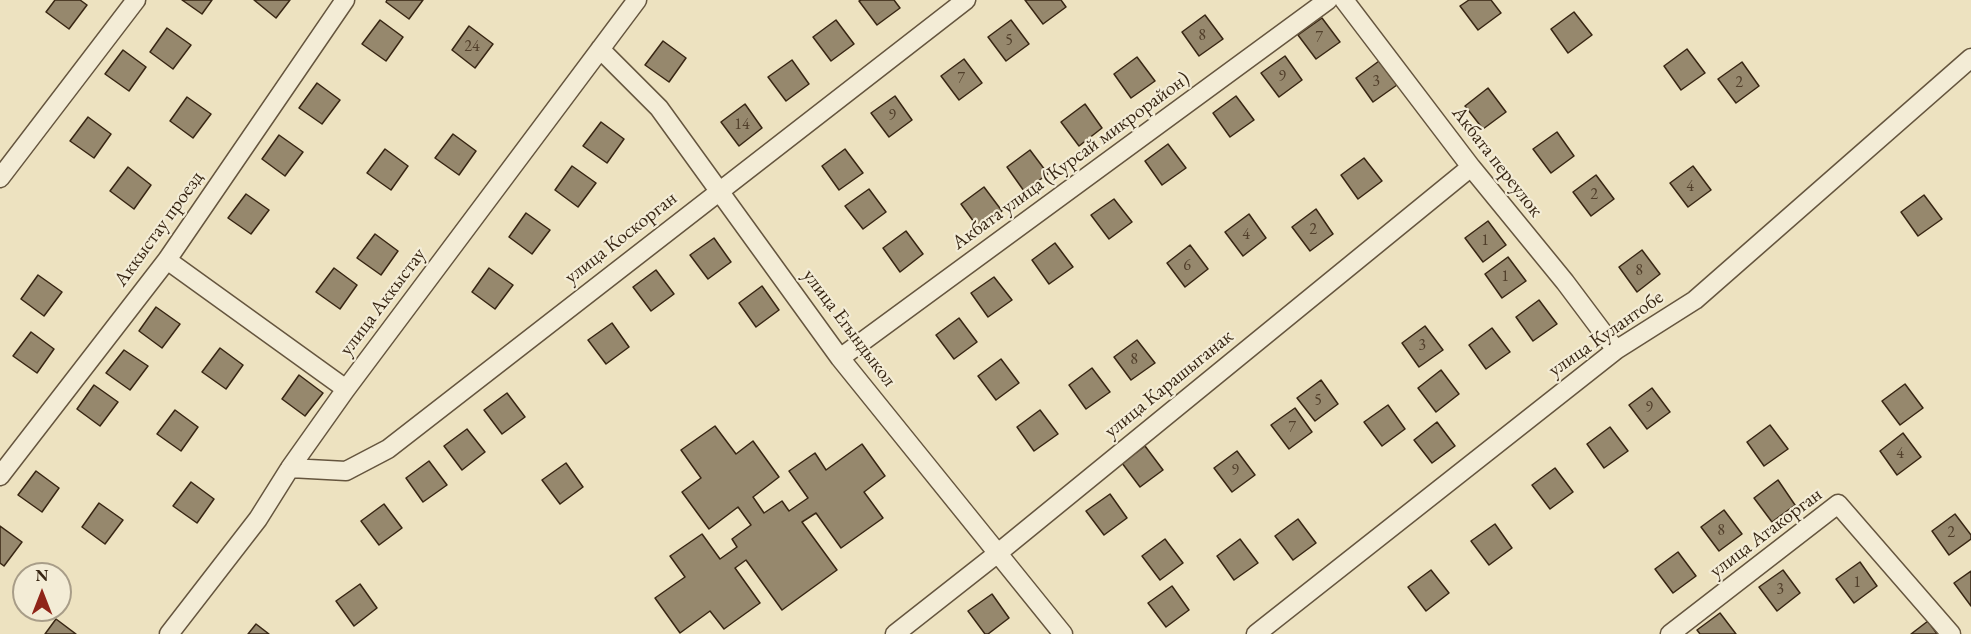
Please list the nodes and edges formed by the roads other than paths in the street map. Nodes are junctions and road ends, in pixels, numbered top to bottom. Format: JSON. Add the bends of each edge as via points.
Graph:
{"nodes":[{"id":1,"x":136,"y":0,"type":"edge"},
{"id":2,"x":345,"y":0,"type":"edge"},
{"id":3,"x":638,"y":0,"type":"edge"},
{"id":4,"x":966,"y":0,"type":"edge"},
{"id":5,"x":1328,"y":0,"type":"edge"},
{"id":6,"x":1344,"y":0,"type":"edge"},
{"id":7,"x":600,"y":49,"type":"junction"},
{"id":8,"x":1971,"y":58,"type":"edge"},
{"id":9,"x":1471,"y":167,"type":"junction"},
{"id":10,"x":0,"y":178,"type":"edge"},
{"id":11,"x":720,"y":190,"type":"junction"},
{"id":12,"x":167,"y":260,"type":"junction"},
{"id":13,"x":1616,"y":350,"type":"junction"},
{"id":14,"x":840,"y":358,"type":"junction"},
{"id":15,"x":346,"y":389,"type":"junction"},
{"id":16,"x":290,"y":468,"type":"junction"},
{"id":17,"x":0,"y":476,"type":"edge"},
{"id":18,"x":998,"y":553,"type":"junction"},
{"id":19,"x":178,"y":631,"type":"edge"},
{"id":20,"x":895,"y":634,"type":"edge"},
{"id":21,"x":1063,"y":634,"type":"edge"},
{"id":22,"x":1256,"y":634,"type":"edge"},
{"id":23,"x":1670,"y":634,"type":"edge"},
{"id":24,"x":1951,"y":634,"type":"edge"}],
"edges":[{"from":1,"to":10,"type":"street"},
{"from":2,"to":12,"type":"street","name":"Аккыстау проезд"},
{"from":3,"to":7,"type":"street","name":"улица Аккыстау"},
{"from":4,"to":11,"type":"street","name":"улица Коскорган"},
{"from":5,"to":14,"type":"street","name":"Акбата улица (Курсай микрорайон)"},
{"from":6,"to":9,"type":"street","name":"Акбата переулок"},
{"from":7,"to":11,"type":"street","name":"улица Егындыкол","via":[[659,108]]},
{"from":7,"to":15,"type":"street","name":"улица Аккыстау"},
{"from":8,"to":13,"type":"street","name":"улица Кулантобе","via":[[1695,300]]},
{"from":9,"to":13,"type":"street","name":"Акбата переулок"},
{"from":9,"to":18,"type":"street","name":"улица Карашыганак"},
{"from":11,"to":14,"type":"street","name":"улица Егындыкол"},
{"from":11,"to":16,"type":"street","name":"улица Коскорган","via":[[388,449],[346,471]]},
{"from":12,"to":15,"type":"street"},
{"from":12,"to":17,"type":"street","name":"Аккыстау проезд"},
{"from":13,"to":22,"type":"street","name":"улица Кулантобе"},
{"from":14,"to":18,"type":"street","name":"улица Егындыкол"},
{"from":15,"to":16,"type":"street","name":"улица Аккыстау"},
{"from":16,"to":19,"type":"street","name":"улица Аккыстау"},
{"from":18,"to":20,"type":"street","name":"улица Карашыганак"},
{"from":18,"to":21,"type":"street","name":"улица Егындыкол"},
{"from":23,"to":24,"type":"street","name":"улица Атакорган","via":[[1838,504]]}]}
